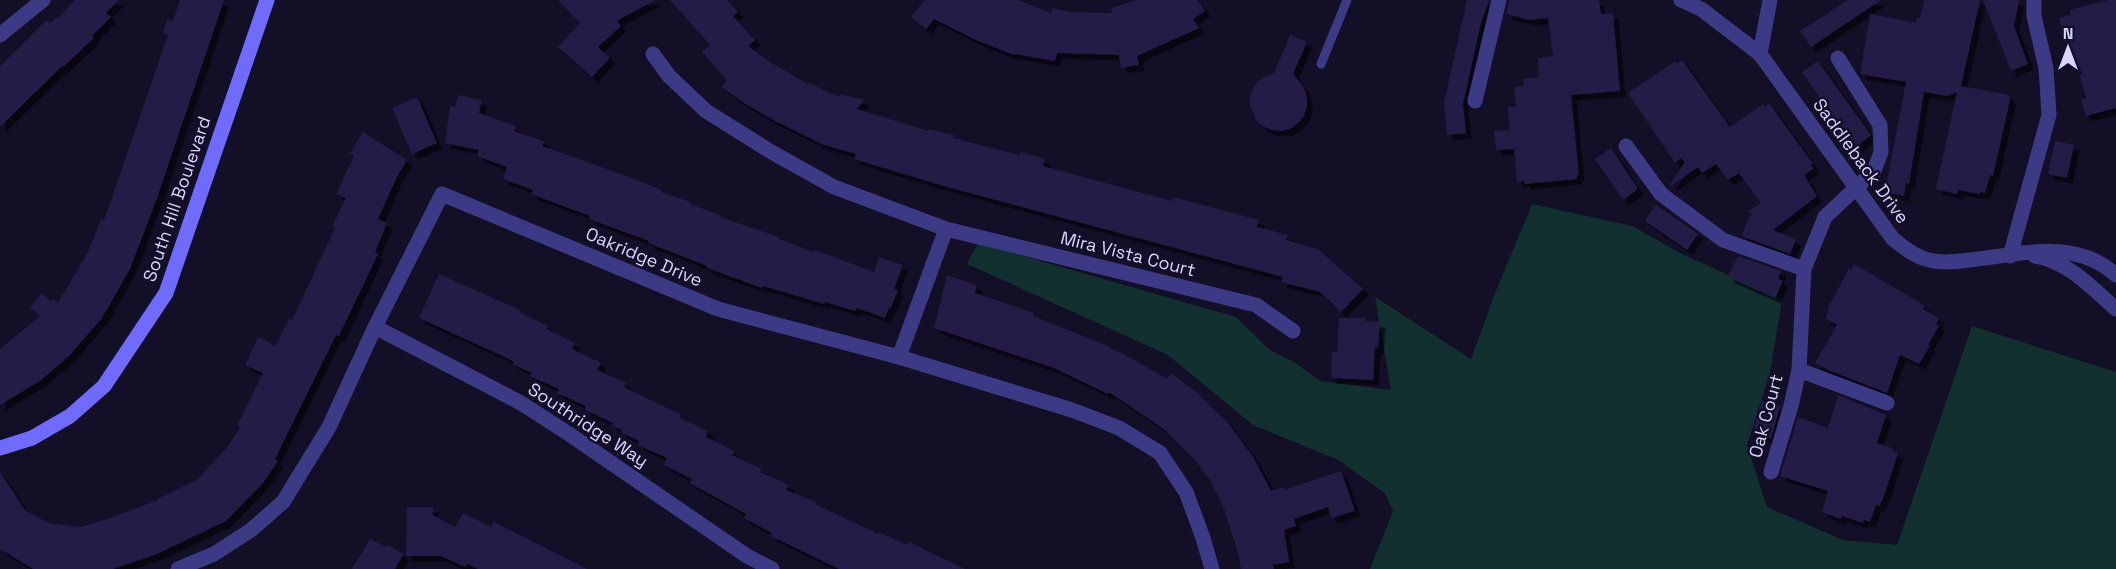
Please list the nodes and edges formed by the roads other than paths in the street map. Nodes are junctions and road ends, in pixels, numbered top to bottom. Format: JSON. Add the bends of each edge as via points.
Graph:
{"nodes":[{"id":1,"x":27,"y":0,"type":"edge"},
{"id":2,"x":43,"y":0,"type":"edge"},
{"id":3,"x":267,"y":0,"type":"edge"},
{"id":4,"x":1347,"y":0,"type":"edge"},
{"id":5,"x":1499,"y":0,"type":"edge"},
{"id":6,"x":1681,"y":0,"type":"edge"},
{"id":7,"x":1770,"y":0,"type":"edge"},
{"id":8,"x":2034,"y":0,"type":"edge"},
{"id":9,"x":14,"y":24,"type":"junction"},
{"id":10,"x":0,"y":35,"type":"edge"},
{"id":11,"x":653,"y":54,"type":"dead end"},
{"id":12,"x":1760,"y":54,"type":"junction"},
{"id":13,"x":1838,"y":58,"type":"dead end"},
{"id":14,"x":1321,"y":64,"type":"dead end"},
{"id":15,"x":1475,"y":101,"type":"dead end"},
{"id":16,"x":1626,"y":146,"type":"dead end"},
{"id":17,"x":1856,"y":189,"type":"junction"},
{"id":18,"x":946,"y":229,"type":"junction"},
{"id":19,"x":2017,"y":255,"type":"junction"},
{"id":20,"x":2114,"y":268,"type":"edge"},
{"id":21,"x":1804,"y":269,"type":"junction"},
{"id":22,"x":2095,"y":290,"type":"junction"},
{"id":23,"x":2116,"y":309,"type":"edge"},
{"id":24,"x":375,"y":327,"type":"junction"},
{"id":25,"x":1293,"y":331,"type":"dead end"},
{"id":26,"x":900,"y":357,"type":"junction"},
{"id":27,"x":1799,"y":370,"type":"junction"},
{"id":28,"x":1887,"y":403,"type":"dead end"},
{"id":29,"x":0,"y":448,"type":"edge"},
{"id":30,"x":1771,"y":472,"type":"dead end"},
{"id":31,"x":178,"y":569,"type":"edge"},
{"id":32,"x":772,"y":569,"type":"edge"},
{"id":33,"x":1212,"y":569,"type":"edge"}],
"edges":[{"from":1,"to":9,"type":"street"},
{"from":2,"to":9,"type":"street"},
{"from":3,"to":29,"type":"street","name":"South Hill Boulevard","via":[[166,293],[104,386],[70,416],[32,438]]},
{"from":4,"to":14,"type":"lane"},
{"from":5,"to":15,"type":"street"},
{"from":6,"to":12,"type":"street","name":"Saddleback Drive","via":[[1701,9]]},
{"from":7,"to":12,"type":"street"},
{"from":8,"to":19,"type":"street","via":[[2046,68],[2049,115]]},
{"from":9,"to":10,"type":"street"},
{"from":11,"to":18,"type":"street","name":"Mira Vista Court","via":[[669,76],[706,111],[768,150],[834,187]]},
{"from":12,"to":17,"type":"street","name":"Saddleback Drive"},
{"from":13,"to":17,"type":"street","name":"Oak Court","via":[[1880,125],[1881,152],[1874,171]]},
{"from":16,"to":21,"type":"street","via":[[1661,194],[1723,240]]},
{"from":17,"to":19,"type":"street","name":"Saddleback Drive","via":[[1893,239],[1920,257],[1949,262]]},
{"from":17,"to":21,"type":"street","name":"Oak Court","via":[[1826,217]]},
{"from":18,"to":25,"type":"street","name":"Mira Vista Court","via":[[1256,305]]},
{"from":18,"to":26,"type":"street"},
{"from":19,"to":20,"type":"street","name":"Saddleback Drive","via":[[2063,250]]},
{"from":19,"to":22,"type":"street","name":"Saddleback Drive","via":[[2048,258]]},
{"from":20,"to":22,"type":"street"},
{"from":21,"to":27,"type":"street","name":"Oak Court"},
{"from":22,"to":23,"type":"street","name":"Saddleback Drive"},
{"from":24,"to":26,"type":"street","name":"Oakridge Drive","via":[[442,194],[718,309]]},
{"from":24,"to":31,"type":"street","name":"Oakridge Drive","via":[[329,427],[283,502],[251,530],[214,554]]},
{"from":24,"to":32,"type":"street","name":"Southridge Way","via":[[521,403]]},
{"from":26,"to":33,"type":"street","name":"Oakridge Drive","via":[[1072,410],[1119,428],[1160,453],[1186,492]]},
{"from":27,"to":28,"type":"street","name":"Oak Court"},
{"from":27,"to":30,"type":"street","name":"Oak Court"}]}
